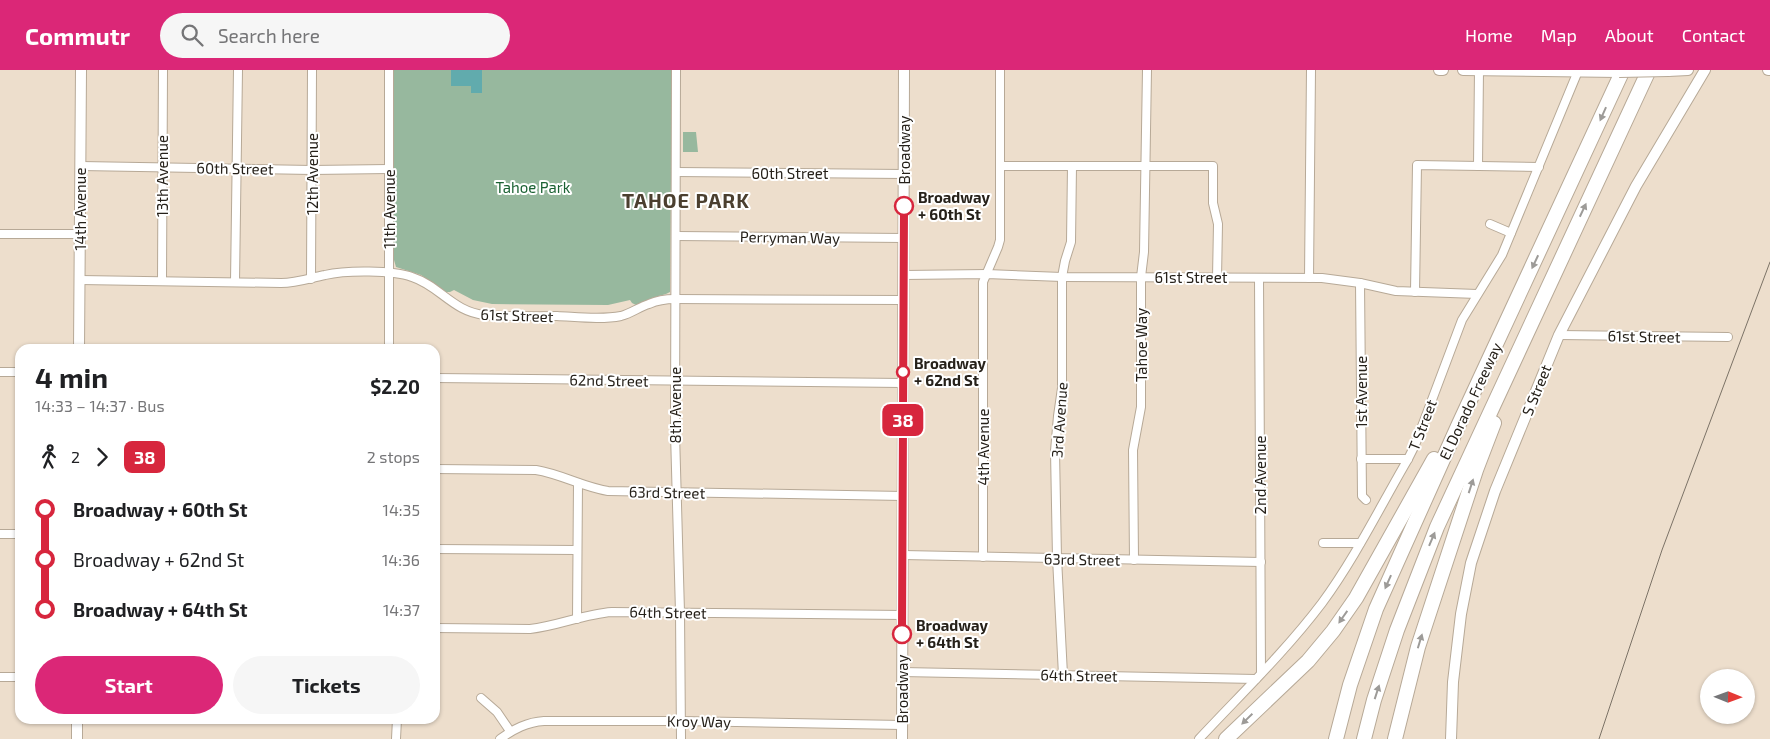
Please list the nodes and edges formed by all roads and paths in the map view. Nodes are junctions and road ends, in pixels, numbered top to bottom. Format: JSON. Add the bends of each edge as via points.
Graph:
{"nodes":[{"id":1,"x":82,"y":70,"type":"edge"},
{"id":2,"x":163,"y":70,"type":"edge"},
{"id":3,"x":238,"y":70,"type":"edge"},
{"id":4,"x":312,"y":70,"type":"edge"},
{"id":5,"x":389,"y":70,"type":"edge"},
{"id":6,"x":676,"y":70,"type":"edge"},
{"id":7,"x":904,"y":70,"type":"edge"},
{"id":8,"x":1000,"y":70,"type":"edge"},
{"id":9,"x":1147,"y":70,"type":"edge"},
{"id":10,"x":1311,"y":70,"type":"edge"},
{"id":11,"x":1439,"y":70,"type":"edge"},
{"id":12,"x":1443,"y":70,"type":"edge"},
{"id":13,"x":1463,"y":70,"type":"edge"},
{"id":14,"x":1480,"y":70,"type":"edge"},
{"id":15,"x":1578,"y":70,"type":"edge"},
{"id":16,"x":1623,"y":70,"type":"edge"},
{"id":17,"x":1649,"y":70,"type":"edge"},
{"id":18,"x":1688,"y":70,"type":"edge"},
{"id":19,"x":1705,"y":70,"type":"edge"},
{"id":20,"x":1668,"y":71,"type":"edge"},
{"id":21,"x":81,"y":166,"type":"junction"},
{"id":22,"x":1000,"y":166,"type":"junction"},
{"id":23,"x":1072,"y":166,"type":"junction"},
{"id":24,"x":1146,"y":166,"type":"junction"},
{"id":25,"x":1478,"y":166,"type":"junction"},
{"id":26,"x":163,"y":167,"type":"junction"},
{"id":27,"x":1539,"y":167,"type":"junction"},
{"id":28,"x":236,"y":168,"type":"junction"},
{"id":29,"x":389,"y":169,"type":"junction"},
{"id":30,"x":312,"y":170,"type":"junction"},
{"id":31,"x":676,"y":172,"type":"junction"},
{"id":32,"x":904,"y":174,"type":"junction"},
{"id":33,"x":1490,"y":224,"type":"dead end"},
{"id":34,"x":1511,"y":232,"type":"junction"},
{"id":35,"x":0,"y":234,"type":"edge"},
{"id":36,"x":80,"y":234,"type":"junction"},
{"id":37,"x":676,"y":236,"type":"junction"},
{"id":38,"x":904,"y":238,"type":"junction"},
{"id":39,"x":389,"y":273,"type":"junction"},
{"id":40,"x":987,"y":274,"type":"junction"},
{"id":41,"x":904,"y":275,"type":"junction"},
{"id":42,"x":1062,"y":276,"type":"junction"},
{"id":43,"x":1141,"y":277,"type":"junction"},
{"id":44,"x":1218,"y":278,"type":"junction"},
{"id":45,"x":1260,"y":278,"type":"junction"},
{"id":46,"x":1309,"y":278,"type":"junction"},
{"id":47,"x":311,"y":279,"type":"junction"},
{"id":48,"x":80,"y":280,"type":"junction"},
{"id":49,"x":162,"y":281,"type":"junction"},
{"id":50,"x":236,"y":282,"type":"junction"},
{"id":51,"x":1360,"y":283,"type":"junction"},
{"id":52,"x":1415,"y":292,"type":"junction"},
{"id":53,"x":1477,"y":294,"type":"junction"},
{"id":54,"x":675,"y":299,"type":"junction"},
{"id":55,"x":904,"y":300,"type":"junction"},
{"id":56,"x":1533,"y":318,"type":"junction"},
{"id":57,"x":1560,"y":335,"type":"junction"},
{"id":58,"x":1728,"y":337,"type":"dead end"},
{"id":59,"x":79,"y":344,"type":"edge"},
{"id":60,"x":389,"y":344,"type":"edge"},
{"id":61,"x":0,"y":372,"type":"edge"},
{"id":62,"x":15,"y":372,"type":"edge"},
{"id":63,"x":440,"y":378,"type":"edge"},
{"id":64,"x":675,"y":381,"type":"junction"},
{"id":65,"x":903,"y":383,"type":"junction"},
{"id":66,"x":1458,"y":426,"type":"junction"},
{"id":67,"x":1361,"y":459,"type":"junction"},
{"id":68,"x":1408,"y":459,"type":"junction"},
{"id":69,"x":440,"y":469,"type":"edge"},
{"id":70,"x":578,"y":483,"type":"junction"},
{"id":71,"x":677,"y":492,"type":"junction"},
{"id":72,"x":903,"y":496,"type":"junction"},
{"id":73,"x":1366,"y":500,"type":"dead end"},
{"id":74,"x":0,"y":534,"type":"edge"},
{"id":75,"x":15,"y":534,"type":"edge"},
{"id":76,"x":1322,"y":543,"type":"dead end"},
{"id":77,"x":1360,"y":543,"type":"junction"},
{"id":78,"x":440,"y":549,"type":"edge"},
{"id":79,"x":577,"y":550,"type":"junction"},
{"id":80,"x":903,"y":555,"type":"junction"},
{"id":81,"x":983,"y":557,"type":"junction"},
{"id":82,"x":1057,"y":558,"type":"junction"},
{"id":83,"x":1134,"y":560,"type":"junction"},
{"id":84,"x":1260,"y":562,"type":"junction"},
{"id":85,"x":680,"y":612,"type":"junction"},
{"id":86,"x":902,"y":615,"type":"junction"},
{"id":87,"x":576,"y":619,"type":"junction"},
{"id":88,"x":440,"y":628,"type":"edge"},
{"id":89,"x":902,"y":672,"type":"junction"},
{"id":90,"x":1063,"y":675,"type":"junction"},
{"id":91,"x":1258,"y":676,"type":"junction"},
{"id":92,"x":0,"y":677,"type":"edge"},
{"id":93,"x":15,"y":677,"type":"edge"},
{"id":94,"x":481,"y":698,"type":"dead end"},
{"id":95,"x":681,"y":721,"type":"junction"},
{"id":96,"x":77,"y":724,"type":"edge"},
{"id":97,"x":397,"y":724,"type":"edge"},
{"id":98,"x":902,"y":725,"type":"junction"},
{"id":99,"x":510,"y":731,"type":"junction"},
{"id":100,"x":77,"y":739,"type":"edge"},
{"id":101,"x":396,"y":739,"type":"edge"},
{"id":102,"x":500,"y":739,"type":"edge"},
{"id":103,"x":681,"y":739,"type":"edge"},
{"id":104,"x":902,"y":739,"type":"edge"},
{"id":105,"x":1199,"y":739,"type":"edge"},
{"id":106,"x":1226,"y":739,"type":"edge"},
{"id":107,"x":1336,"y":739,"type":"edge"},
{"id":108,"x":1364,"y":739,"type":"edge"},
{"id":109,"x":1395,"y":739,"type":"edge"},
{"id":110,"x":1451,"y":739,"type":"edge"}],
"edges":[{"from":1,"to":21,"type":"street","name":"14th Avenue"},
{"from":2,"to":26,"type":"street","name":"13th Avenue"},
{"from":3,"to":28,"type":"street"},
{"from":4,"to":30,"type":"street","name":"12th Avenue"},
{"from":5,"to":29,"type":"street","name":"11th Avenue"},
{"from":6,"to":31,"type":"street","name":"8th Avenue"},
{"from":7,"to":32,"type":"street","name":"Broadway"},
{"from":8,"to":22,"type":"street","name":"4th Avenue"},
{"from":9,"to":24,"type":"street","name":"Tahoe Way"},
{"from":10,"to":46,"type":"street"},
{"from":11,"to":12,"type":"street"},
{"from":13,"to":14,"type":"street"},
{"from":14,"to":15,"type":"street"},
{"from":14,"to":25,"type":"street"},
{"from":15,"to":20,"type":"street","bridge":true},
{"from":15,"to":27,"type":"street","name":"T Street"},
{"from":16,"to":66,"type":"highway","name":"El Dorado Freeway","one_way":true},
{"from":56,"to":17,"type":"highway","name":"El Dorado Freeway","one_way":true},
{"from":18,"to":20,"type":"street"},
{"from":19,"to":57,"type":"street","name":"S Street","via":[[1636,186]]},
{"from":21,"to":26,"type":"street","name":"60th Street"},
{"from":21,"to":36,"type":"street","name":"14th Avenue"},
{"from":22,"to":23,"type":"street"},
{"from":22,"to":40,"type":"street","name":"4th Avenue","via":[[1000,240]]},
{"from":23,"to":24,"type":"street"},
{"from":23,"to":42,"type":"street","name":"3rd Avenue","via":[[1071,242]]},
{"from":24,"to":43,"type":"street","name":"Tahoe Way"},
{"from":24,"to":44,"type":"street","via":[[1213,166]]},
{"from":25,"to":27,"type":"street"},
{"from":25,"to":52,"type":"street","via":[[1417,165]]},
{"from":26,"to":28,"type":"street","name":"60th Street"},
{"from":26,"to":49,"type":"street","name":"13th Avenue"},
{"from":27,"to":34,"type":"street","name":"T Street"},
{"from":28,"to":30,"type":"street","name":"60th Street"},
{"from":28,"to":50,"type":"street"},
{"from":29,"to":30,"type":"street","name":"60th Street"},
{"from":29,"to":39,"type":"street","name":"11th Avenue"},
{"from":30,"to":47,"type":"street","name":"12th Avenue"},
{"from":31,"to":32,"type":"street","name":"60th Street"},
{"from":31,"to":37,"type":"street","name":"8th Avenue"},
{"from":32,"to":38,"type":"street","name":"Broadway"},
{"from":33,"to":34,"type":"street"},
{"from":34,"to":53,"type":"street","name":"T Street","via":[[1495,268]]},
{"from":35,"to":36,"type":"street"},
{"from":36,"to":48,"type":"street","name":"14th Avenue"},
{"from":37,"to":38,"type":"street","name":"Perryman Way"},
{"from":37,"to":54,"type":"street","name":"8th Avenue"},
{"from":38,"to":41,"type":"street","name":"Broadway"},
{"from":39,"to":47,"type":"street","name":"61st Street","via":[[339,273]]},
{"from":39,"to":54,"type":"street","name":"61st Street","via":[[420,280],[456,306],[484,315],[610,317],[662,300]]},
{"from":39,"to":60,"type":"street","name":"11th Avenue"},
{"from":40,"to":41,"type":"street","name":"61st Street"},
{"from":40,"to":42,"type":"street","name":"61st Street"},
{"from":40,"to":81,"type":"street","name":"4th Avenue","via":[[983,282]]},
{"from":41,"to":55,"type":"street","name":"Broadway"},
{"from":42,"to":43,"type":"street","name":"61st Street"},
{"from":42,"to":82,"type":"street","name":"3rd Avenue","via":[[1062,388],[1055,451]]},
{"from":43,"to":44,"type":"street","name":"61st Street"},
{"from":43,"to":83,"type":"street","name":"Tahoe Way","via":[[1141,407],[1133,450]]},
{"from":44,"to":45,"type":"street","name":"61st Street"},
{"from":45,"to":46,"type":"street","name":"61st Street"},
{"from":45,"to":84,"type":"street","name":"2nd Avenue"},
{"from":46,"to":51,"type":"street","name":"61st Street"},
{"from":47,"to":50,"type":"street","name":"61st Street","via":[[289,283]]},
{"from":48,"to":49,"type":"street","name":"61st Street"},
{"from":48,"to":59,"type":"street","name":"14th Avenue"},
{"from":49,"to":50,"type":"street","name":"61st Street"},
{"from":51,"to":52,"type":"street","name":"61st Street"},
{"from":51,"to":67,"type":"street","name":"1st Avenue"},
{"from":52,"to":53,"type":"street","name":"61st Street"},
{"from":53,"to":68,"type":"street","name":"T Street","via":[[1460,324]]},
{"from":54,"to":55,"type":"street","name":"61st Street"},
{"from":54,"to":64,"type":"street","name":"8th Avenue"},
{"from":55,"to":65,"type":"street","name":"Broadway"},
{"from":108,"to":56,"type":"highway","name":"El Dorado Freeway","one_way":true,"via":[[1397,630],[1423,561]]},
{"from":109,"to":56,"type":"highway","one_way":true,"via":[[1410,676],[1441,575]]},
{"from":57,"to":58,"type":"street","name":"61st Street"},
{"from":57,"to":110,"type":"street","name":"S Street","via":[[1495,491],[1472,563],[1458,638]]},
{"from":61,"to":62,"type":"street"},
{"from":63,"to":64,"type":"street","name":"62nd Street"},
{"from":64,"to":65,"type":"street","name":"62nd Street"},
{"from":64,"to":71,"type":"street","name":"8th Avenue"},
{"from":65,"to":72,"type":"street","name":"Broadway"},
{"from":66,"to":106,"type":"highway","one_way":true,"via":[[1444,442],[1356,598],[1333,631],[1308,661]]},
{"from":66,"to":107,"type":"highway","name":"El Dorado Freeway","one_way":true,"via":[[1376,609]]},
{"from":67,"to":68,"type":"street"},
{"from":67,"to":73,"type":"street","name":"1st Avenue","via":[[1362,496]]},
{"from":68,"to":77,"type":"street","name":"T Street"},
{"from":69,"to":70,"type":"street","name":"63rd Street","via":[[536,470],[558,474]]},
{"from":70,"to":71,"type":"street","name":"63rd Street","via":[[608,491]]},
{"from":70,"to":79,"type":"street"},
{"from":71,"to":72,"type":"street","name":"63rd Street"},
{"from":71,"to":85,"type":"street","name":"8th Avenue"},
{"from":72,"to":80,"type":"street","name":"Broadway"},
{"from":74,"to":75,"type":"street"},
{"from":76,"to":77,"type":"street"},
{"from":77,"to":91,"type":"street","name":"T Street","via":[[1323,601]]},
{"from":78,"to":79,"type":"street"},
{"from":79,"to":87,"type":"street"},
{"from":80,"to":81,"type":"street","name":"63rd Street"},
{"from":80,"to":86,"type":"street","name":"Broadway"},
{"from":81,"to":82,"type":"street","name":"63rd Street"},
{"from":82,"to":83,"type":"street","name":"63rd Street"},
{"from":82,"to":90,"type":"street","name":"3rd Avenue"},
{"from":83,"to":84,"type":"street","name":"63rd Street"},
{"from":84,"to":91,"type":"street","name":"2nd Avenue"},
{"from":85,"to":86,"type":"street","name":"64th Street"},
{"from":85,"to":87,"type":"street","name":"64th Street","via":[[612,612]]},
{"from":85,"to":95,"type":"street","name":"8th Avenue"},
{"from":86,"to":89,"type":"street","name":"Broadway"},
{"from":87,"to":88,"type":"street","name":"64th Street","via":[[530,629]]},
{"from":89,"to":90,"type":"street","name":"64th Street"},
{"from":89,"to":98,"type":"street","name":"Broadway"},
{"from":90,"to":91,"type":"street","name":"64th Street"},
{"from":91,"to":105,"type":"street","name":"T Street"},
{"from":92,"to":93,"type":"street"},
{"from":94,"to":99,"type":"street","via":[[497,712]]},
{"from":95,"to":98,"type":"street","name":"Kroy Way"},
{"from":95,"to":99,"type":"street","name":"Kroy Way","via":[[537,721]]},
{"from":95,"to":103,"type":"street","name":"8th Avenue"},
{"from":96,"to":100,"type":"street"},
{"from":97,"to":101,"type":"street"},
{"from":98,"to":104,"type":"street","name":"Broadway"},
{"from":99,"to":102,"type":"street","name":"Kroy Way"}]}
